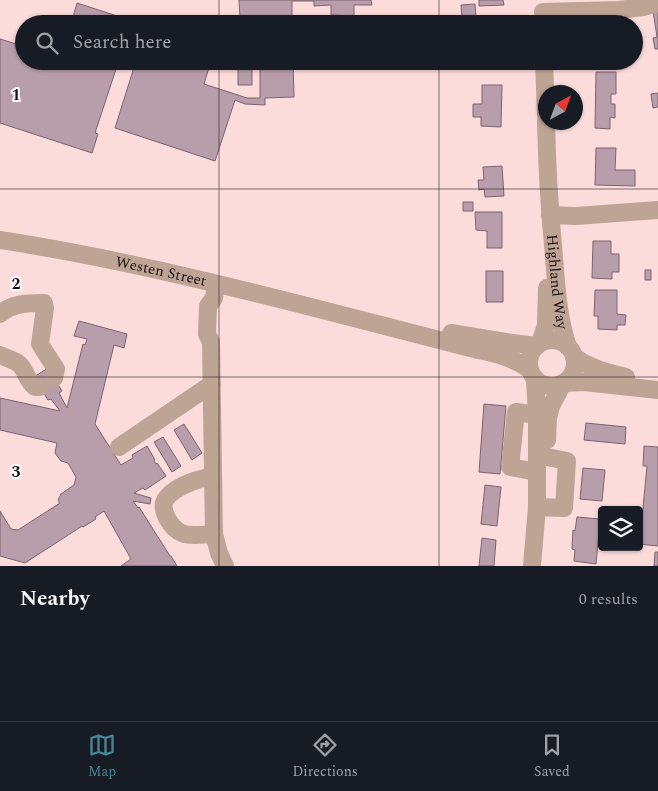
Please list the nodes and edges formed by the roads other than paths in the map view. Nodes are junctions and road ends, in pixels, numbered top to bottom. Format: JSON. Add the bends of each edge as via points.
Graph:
{"nodes":[{"id":1,"x":650,"y":5,"type":"edge"},
{"id":2,"x":543,"y":12,"type":"edge"},
{"id":3,"x":544,"y":70,"type":"edge"},
{"id":4,"x":545,"y":85,"type":"edge"},
{"id":5,"x":546,"y":130,"type":"edge"},
{"id":6,"x":658,"y":210,"type":"edge"},
{"id":7,"x":550,"y":215,"type":"junction"},
{"id":8,"x":0,"y":240,"type":"edge"},
{"id":9,"x":215,"y":291,"type":"junction"},
{"id":10,"x":320,"y":310,"type":"junction"},
{"id":11,"x":0,"y":314,"type":"edge"},
{"id":12,"x":538,"y":345,"type":"junction"},
{"id":13,"x":571,"y":352,"type":"junction"},
{"id":14,"x":0,"y":355,"type":"edge"},
{"id":15,"x":532,"y":374,"type":"junction"},
{"id":16,"x":563,"y":383,"type":"junction"},
{"id":17,"x":212,"y":384,"type":"junction"},
{"id":18,"x":658,"y":384,"type":"edge"},
{"id":19,"x":658,"y":390,"type":"edge"},
{"id":20,"x":537,"y":415,"type":"junction"},
{"id":21,"x":119,"y":447,"type":"dead end"},
{"id":22,"x":542,"y":455,"type":"junction"},
{"id":23,"x":536,"y":472,"type":"junction"},
{"id":24,"x":213,"y":476,"type":"junction"},
{"id":25,"x":537,"y":506,"type":"junction"},
{"id":26,"x":214,"y":534,"type":"junction"},
{"id":27,"x":225,"y":566,"type":"edge"},
{"id":28,"x":532,"y":566,"type":"edge"}],
"edges":[{"from":1,"to":2,"type":"street","via":[[586,12]]},
{"from":3,"to":4,"type":"street"},
{"from":5,"to":7,"type":"street","name":"Highland Way"},
{"from":6,"to":7,"type":"street"},
{"from":7,"to":12,"type":"street","name":"Highland Way","via":[[546,241],[546,325]]},
{"from":7,"to":13,"type":"street","name":"Highland Way","via":[[556,293],[562,330]]},
{"from":8,"to":9,"type":"street","name":"Westen Street","via":[[49,248]]},
{"from":9,"to":10,"type":"street","name":"Westen Street","via":[[276,298]]},
{"from":9,"to":17,"type":"street","via":[[207,315]]},
{"from":10,"to":12,"type":"street","name":"Westen Street"},
{"from":10,"to":15,"type":"street","name":"Westen Street","via":[[499,354],[519,362]]},
{"from":11,"to":14,"type":"street","via":[[22,303],[44,303],[40,344],[56,369],[47,382],[35,387],[20,365]]},
{"from":12,"to":13,"type":"street","via":[[552,340],[563,343]]},
{"from":12,"to":15,"type":"street","via":[[530,357]]},
{"from":13,"to":16,"type":"street","via":[[575,363],[572,375]]},
{"from":13,"to":18,"type":"street","via":[[595,369]]},
{"from":15,"to":16,"type":"street","via":[[540,383],[552,386]]},
{"from":15,"to":20,"type":"street"},
{"from":16,"to":19,"type":"street","via":[[584,382]]},
{"from":16,"to":22,"type":"street","via":[[551,406]]},
{"from":17,"to":21,"type":"street"},
{"from":17,"to":24,"type":"street"},
{"from":20,"to":22,"type":"street"},
{"from":20,"to":23,"type":"street","via":[[516,412],[510,466]]},
{"from":22,"to":23,"type":"street"},
{"from":22,"to":25,"type":"street"},
{"from":22,"to":25,"type":"street","via":[[567,461],[564,508]]},
{"from":23,"to":25,"type":"street"},
{"from":24,"to":26,"type":"street"},
{"from":24,"to":26,"type":"street","via":[[192,481],[176,490],[163,506],[178,533],[188,536]]},
{"from":25,"to":28,"type":"street"},
{"from":26,"to":27,"type":"street"}]}
